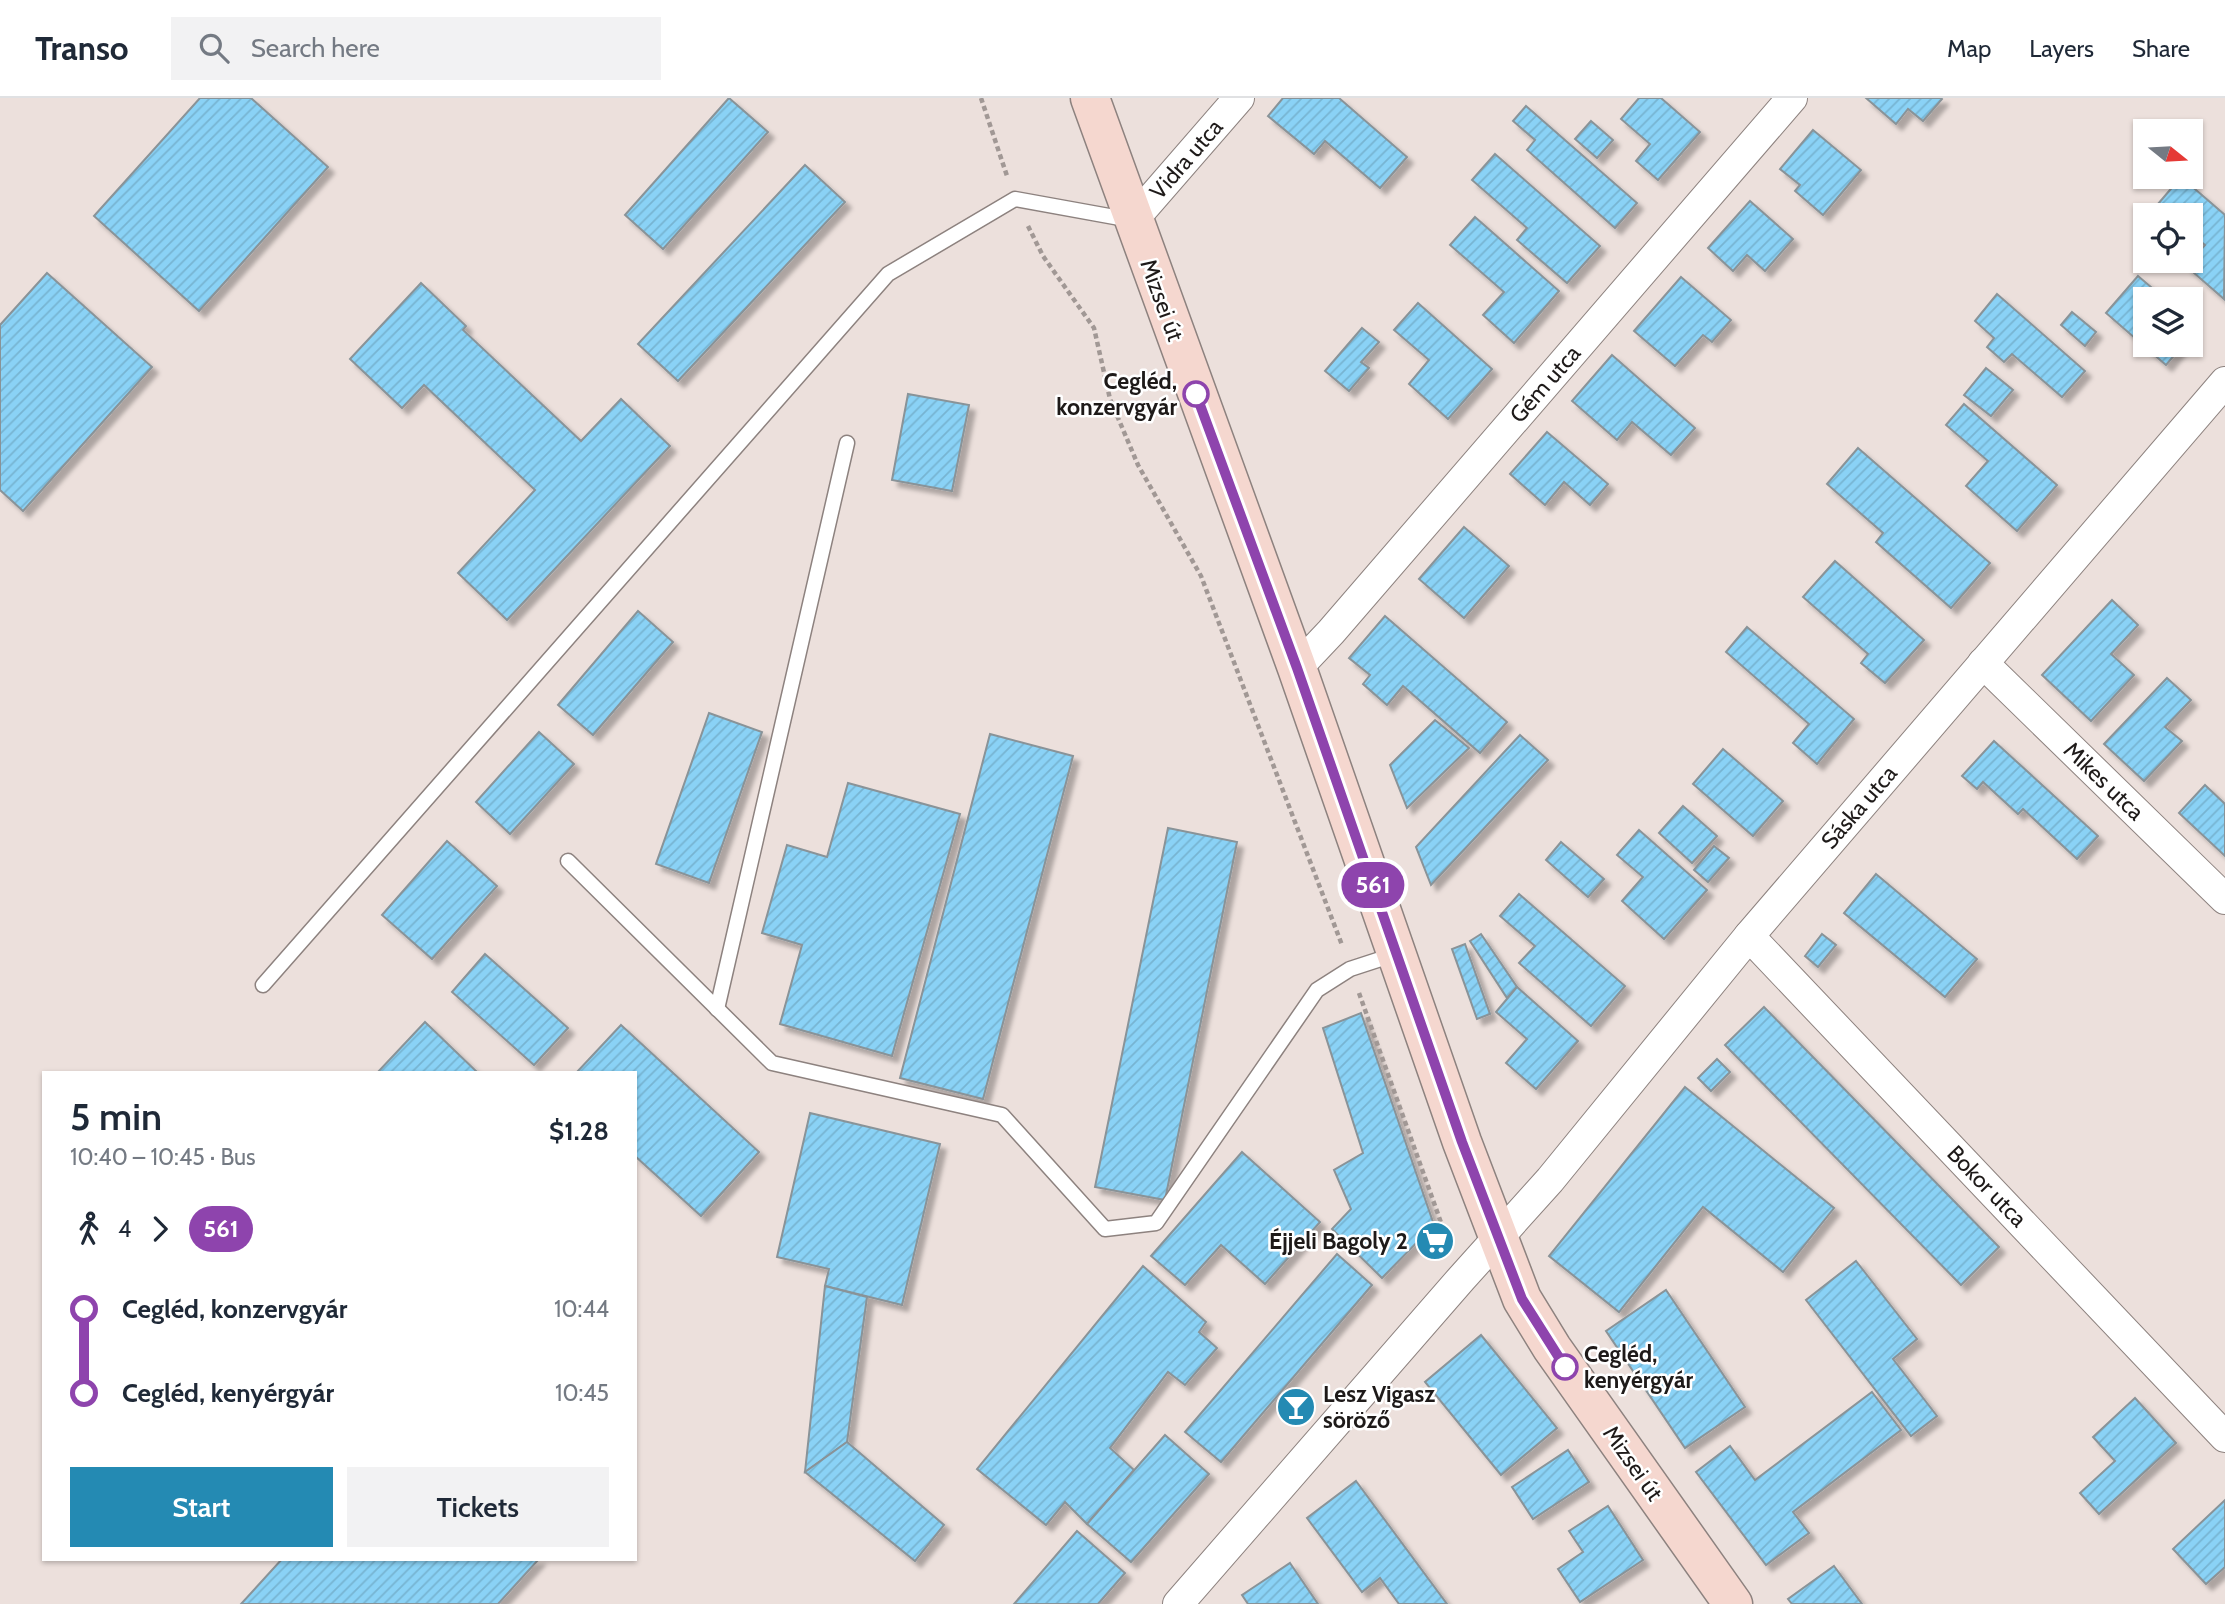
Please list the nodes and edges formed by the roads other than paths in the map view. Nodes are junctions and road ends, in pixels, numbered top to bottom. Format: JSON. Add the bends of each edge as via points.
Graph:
{"nodes":[{"id":1,"x":1090,"y":98,"type":"edge"},
{"id":2,"x":1239,"y":98,"type":"edge"},
{"id":3,"x":1792,"y":98,"type":"edge"},
{"id":4,"x":1133,"y":220,"type":"junction"},
{"id":5,"x":2225,"y":382,"type":"edge"},
{"id":6,"x":847,"y":443,"type":"dead end"},
{"id":7,"x":1983,"y":663,"type":"junction"},
{"id":8,"x":1297,"y":668,"type":"junction"},
{"id":9,"x":568,"y":862,"type":"dead end"},
{"id":10,"x":2225,"y":899,"type":"edge"},
{"id":11,"x":1749,"y":936,"type":"junction"},
{"id":12,"x":1397,"y":953,"type":"junction"},
{"id":13,"x":263,"y":985,"type":"dead end"},
{"id":14,"x":717,"y":1009,"type":"junction"},
{"id":15,"x":1498,"y":1237,"type":"junction"},
{"id":16,"x":2225,"y":1437,"type":"edge"},
{"id":17,"x":1178,"y":1604,"type":"edge"},
{"id":18,"x":1733,"y":1604,"type":"edge"}],
"edges":[{"from":1,"to":4,"type":"main road","name":"Mizsei út"},
{"from":2,"to":4,"type":"street","name":"Vidra utca"},
{"from":3,"to":8,"type":"street","name":"Gém utca"},
{"from":4,"to":8,"type":"main road","name":"Mizsei út"},
{"from":4,"to":13,"type":"lane","via":[[1014,199],[888,274]]},
{"from":5,"to":7,"type":"street","name":"Sáska utca"},
{"from":6,"to":14,"type":"lane"},
{"from":7,"to":10,"type":"street","name":"Mikes utca"},
{"from":7,"to":11,"type":"street","name":"Sáska utca"},
{"from":8,"to":12,"type":"main road","name":"Mizsei út"},
{"from":9,"to":14,"type":"lane"},
{"from":11,"to":15,"type":"street","name":"Sáska utca"},
{"from":11,"to":16,"type":"street","name":"Bokor utca"},
{"from":12,"to":14,"type":"lane","via":[[1350,969],[1318,990],[1156,1223],[1105,1229],[1002,1115],[772,1063]]},
{"from":12,"to":15,"type":"main road","name":"Mizsei út"},
{"from":15,"to":17,"type":"street","name":"Sáska utca"},
{"from":15,"to":18,"type":"main road","name":"Mizsei út","via":[[1522,1299],[1552,1348]]}]}
